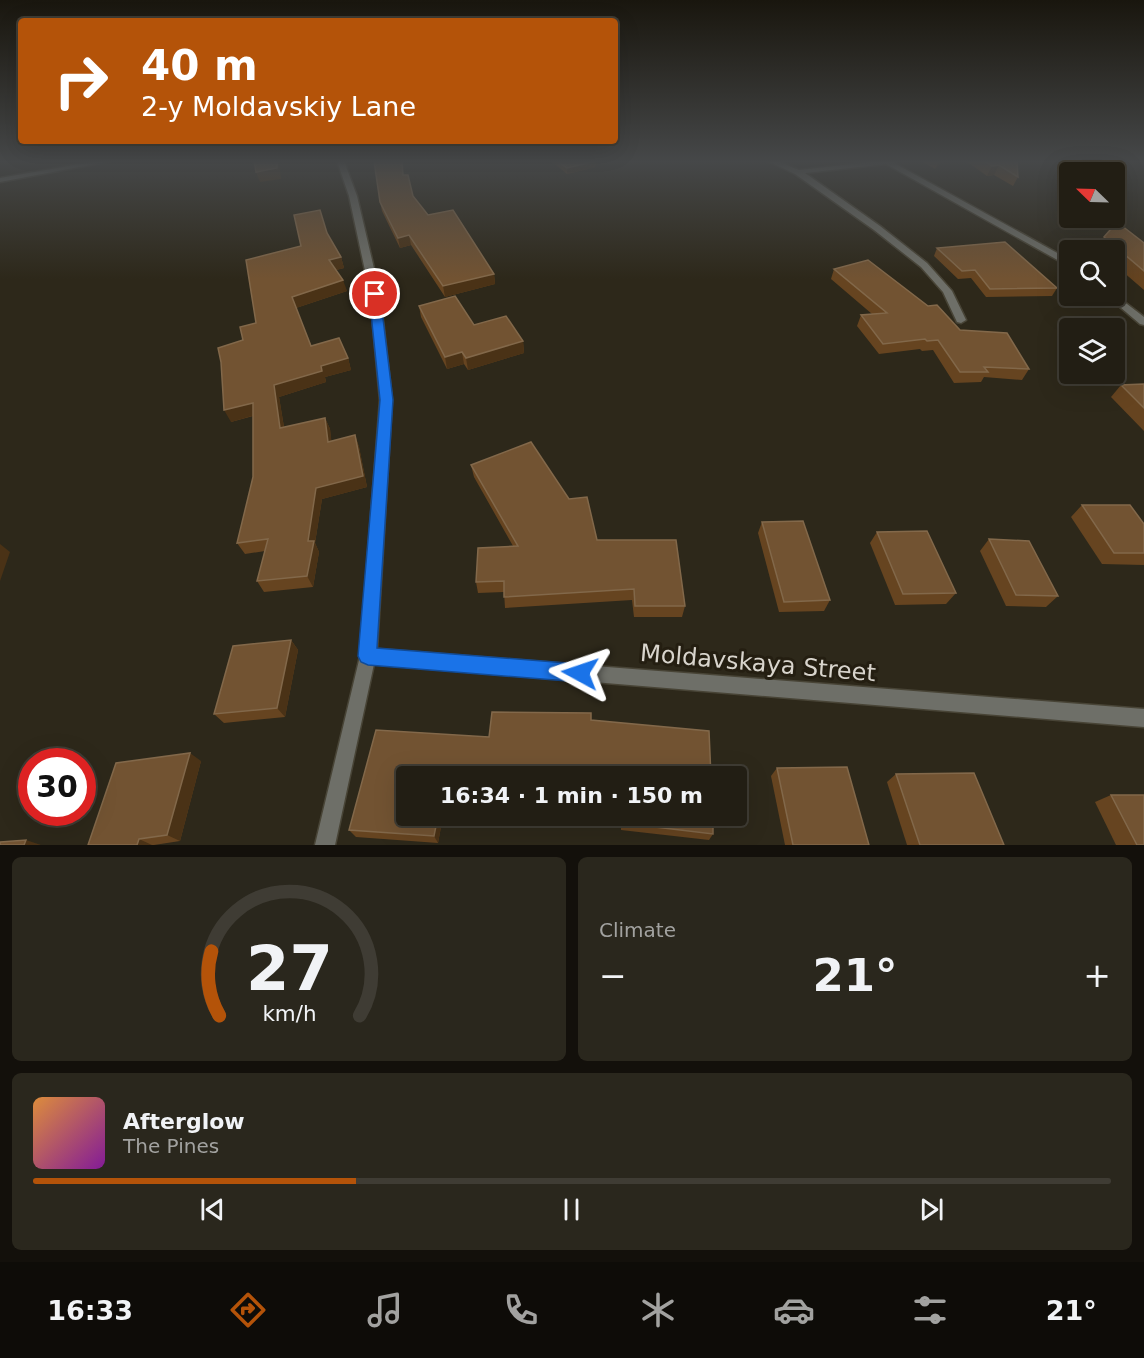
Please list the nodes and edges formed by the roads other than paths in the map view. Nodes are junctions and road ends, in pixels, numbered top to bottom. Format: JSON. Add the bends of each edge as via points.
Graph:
{"nodes":[{"id":1,"x":353,"y":200,"type":"edge"},
{"id":2,"x":838,"y":200,"type":"edge"},
{"id":3,"x":960,"y":200,"type":"edge"},
{"id":4,"x":1059,"y":258,"type":"edge"},
{"id":5,"x":1124,"y":306,"type":"edge"},
{"id":6,"x":961,"y":320,"type":"dead end"},
{"id":7,"x":1144,"y":322,"type":"edge"},
{"id":8,"x":368,"y":656,"type":"junction"},
{"id":9,"x":1144,"y":717,"type":"edge"},
{"id":10,"x":326,"y":845,"type":"edge"}],
"edges":[{"from":1,"to":8,"type":"street","via":[[375,294],[386,400]]},
{"from":2,"to":6,"type":"street","via":[[924,265],[947,291]]},
{"from":3,"to":4,"type":"street"},
{"from":5,"to":7,"type":"street"},
{"from":8,"to":9,"type":"street","name":"Moldavskaya Street"},
{"from":8,"to":10,"type":"street"}]}
